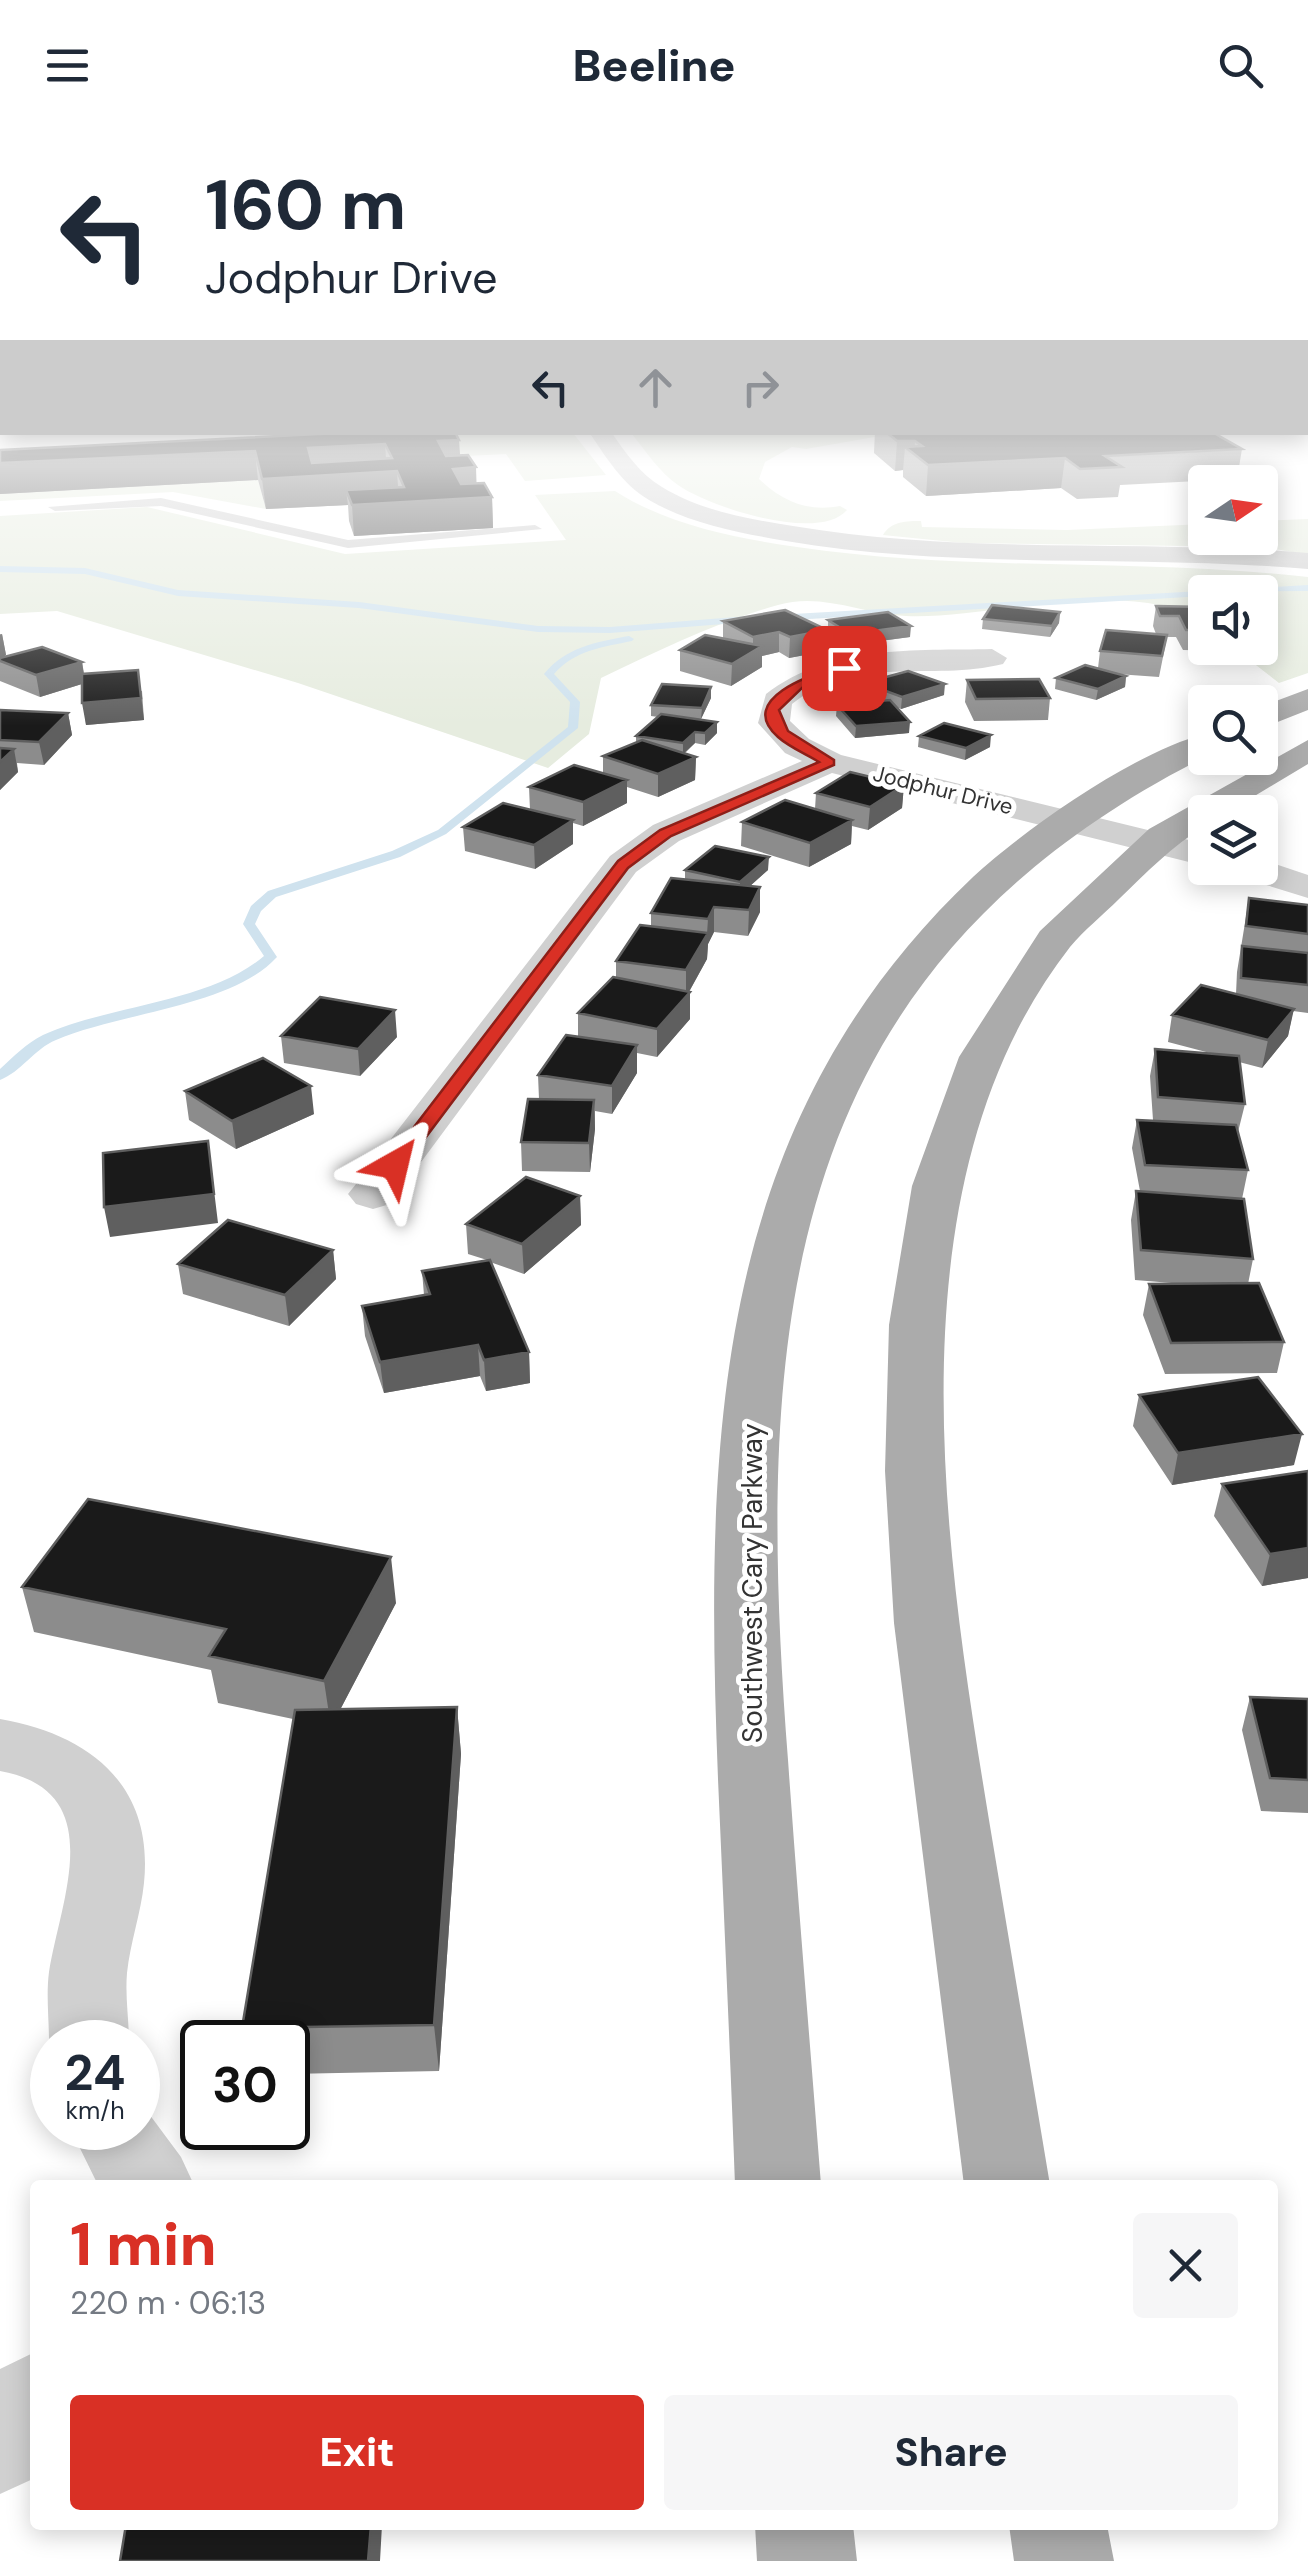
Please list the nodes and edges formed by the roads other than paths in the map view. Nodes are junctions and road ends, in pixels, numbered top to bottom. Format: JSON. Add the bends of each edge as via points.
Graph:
{"nodes":[{"id":1,"x":665,"y":498,"type":"edge"},
{"id":2,"x":55,"y":506,"type":"edge"},
{"id":3,"x":536,"y":529,"type":"dead end"},
{"id":4,"x":1308,"y":560,"type":"edge"},
{"id":5,"x":992,"y":658,"type":"dead end"},
{"id":6,"x":1308,"y":698,"type":"edge"},
{"id":7,"x":1278,"y":711,"type":"edge"},
{"id":8,"x":1308,"y":750,"type":"edge"},
{"id":9,"x":1188,"y":753,"type":"edge"},
{"id":10,"x":830,"y":762,"type":"junction"},
{"id":11,"x":1072,"y":822,"type":"junction"},
{"id":12,"x":1180,"y":849,"type":"edge"},
{"id":13,"x":1278,"y":877,"type":"edge"},
{"id":14,"x":1308,"y":887,"type":"edge"},
{"id":15,"x":374,"y":1194,"type":"dead end"},
{"id":16,"x":0,"y":1746,"type":"edge"},
{"id":17,"x":89,"y":2020,"type":"edge"},
{"id":18,"x":122,"y":2150,"type":"edge"},
{"id":19,"x":147,"y":2180,"type":"edge"},
{"id":20,"x":778,"y":2180,"type":"edge"},
{"id":21,"x":1007,"y":2180,"type":"edge"},
{"id":22,"x":30,"y":2406,"type":"edge"},
{"id":23,"x":0,"y":2446,"type":"edge"},
{"id":24,"x":804,"y":2530,"type":"edge"},
{"id":25,"x":1059,"y":2530,"type":"edge"},
{"id":26,"x":806,"y":2561,"type":"edge"},
{"id":27,"x":1064,"y":2561,"type":"edge"}],
"edges":[{"from":1,"to":4,"type":"street","via":[[781,533],[935,550]]},
{"from":2,"to":3,"type":"lane","via":[[161,502],[348,544]]},
{"from":5,"to":10,"type":"street","name":"Jodphur Drive","via":[[844,668],[789,689],[777,701],[774,723],[797,746]]},
{"from":6,"to":7,"type":"main road"},
{"from":8,"to":12,"type":"main road"},
{"from":9,"to":11,"type":"main road","name":"Southwest Cary Parkway"},
{"from":10,"to":11,"type":"street","name":"Jodphur Drive"},
{"from":10,"to":15,"type":"street","via":[[666,833],[623,864]]},
{"from":11,"to":12,"type":"street","name":"Jodphur Drive"},
{"from":11,"to":20,"type":"main road","name":"Southwest Cary Parkway","via":[[1006,867],[950,923],[864,1041],[803,1170],[763,1311],[751,1398],[746,1642]]},
{"from":12,"to":21,"type":"main road","via":[[1110,882],[1035,963],[983,1050],[949,1137],[921,1259],[911,1411],[924,1619]]},
{"from":13,"to":14,"type":"street"},
{"from":16,"to":17,"type":"street","via":[[74,1770],[103,1818],[108,1870],[87,1977]]},
{"from":18,"to":19,"type":"street"},
{"from":22,"to":23,"type":"street"},
{"from":24,"to":26,"type":"main road"},
{"from":25,"to":27,"type":"main road"}]}
